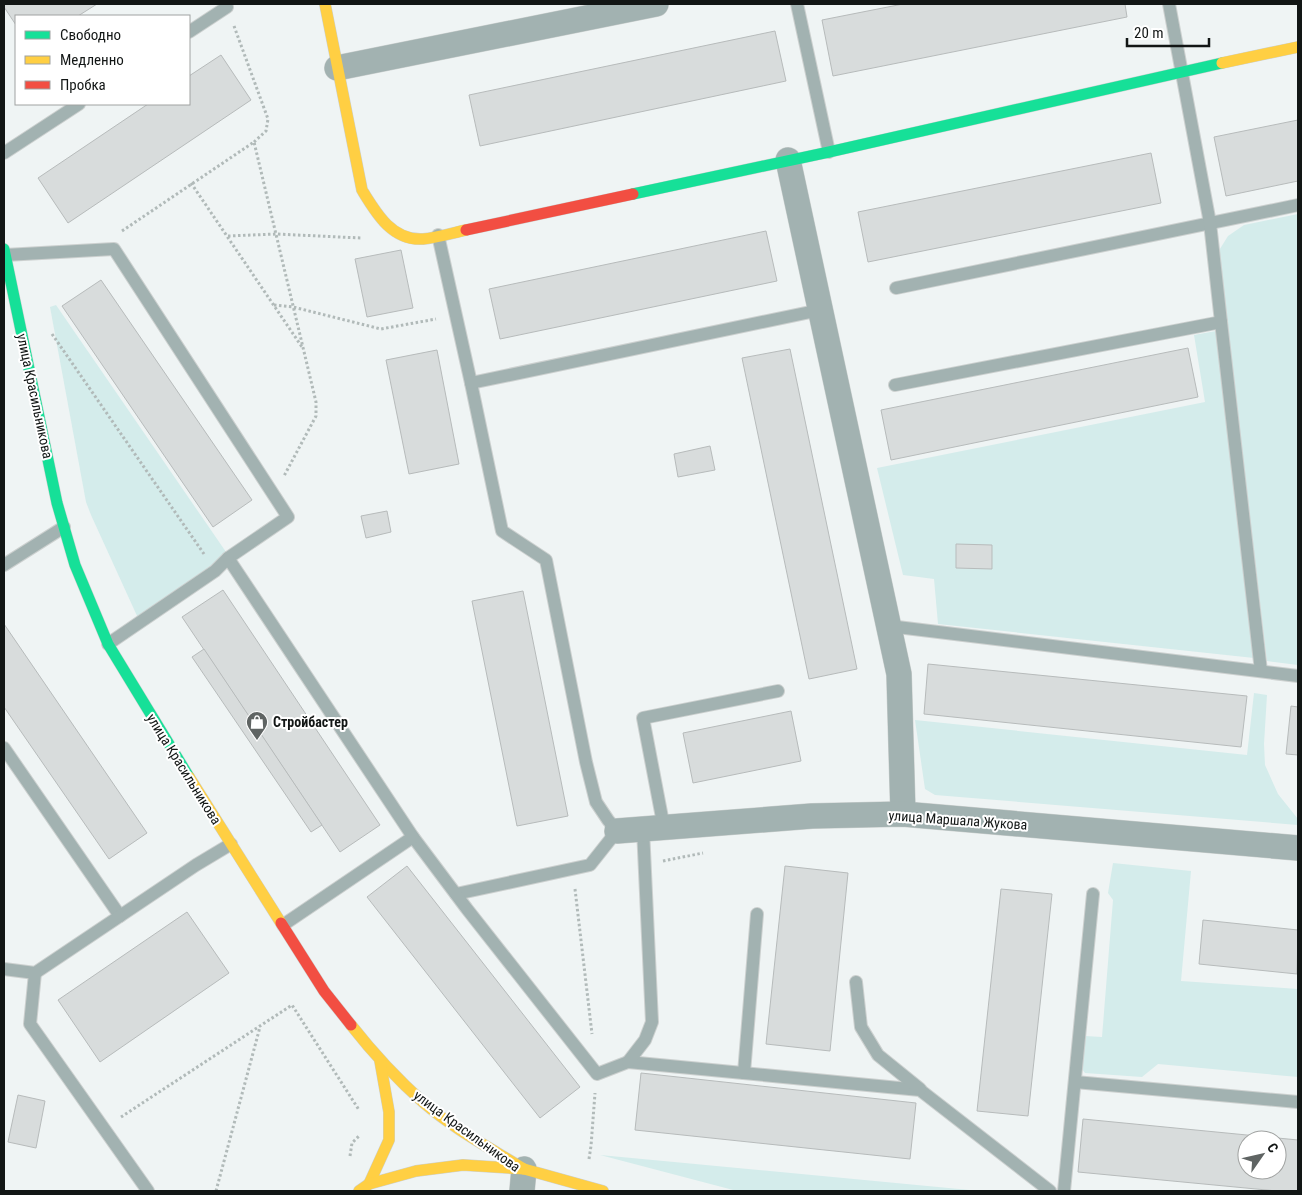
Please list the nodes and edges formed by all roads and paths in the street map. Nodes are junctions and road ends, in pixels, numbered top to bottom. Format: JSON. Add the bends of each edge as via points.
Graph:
{"nodes":[{"id":1,"x":325,"y":4,"type":"edge"},
{"id":2,"x":656,"y":4,"type":"edge"},
{"id":3,"x":797,"y":4,"type":"edge"},
{"id":4,"x":1169,"y":4,"type":"edge"},
{"id":5,"x":227,"y":7,"type":"joint"},
{"id":6,"x":190,"y":31,"type":"edge"},
{"id":7,"x":1298,"y":47,"type":"edge"},
{"id":8,"x":337,"y":68,"type":"junction"},
{"id":9,"x":1182,"y":71,"type":"junction"},
{"id":10,"x":77,"y":105,"type":"edge"},
{"id":11,"x":254,"y":142,"type":"junction"},
{"id":12,"x":829,"y":152,"type":"junction"},
{"id":13,"x":4,"y":153,"type":"edge"},
{"id":14,"x":788,"y":160,"type":"junction"},
{"id":15,"x":192,"y":184,"type":"junction"},
{"id":16,"x":1298,"y":205,"type":"edge"},
{"id":17,"x":1210,"y":223,"type":"junction"},
{"id":18,"x":276,"y":234,"type":"junction"},
{"id":19,"x":397,"y":234,"type":"junction"},
{"id":20,"x":438,"y":235,"type":"junction"},
{"id":21,"x":227,"y":236,"type":"junction"},
{"id":22,"x":114,"y":249,"type":"junction"},
{"id":23,"x":5,"y":252,"type":"edge"},
{"id":24,"x":896,"y":288,"type":"dead end"},
{"id":25,"x":273,"y":305,"type":"junction"},
{"id":26,"x":294,"y":307,"type":"junction"},
{"id":27,"x":820,"y":310,"type":"junction"},
{"id":28,"x":456,"y":315,"type":"junction"},
{"id":29,"x":1221,"y":322,"type":"junction"},
{"id":30,"x":52,"y":334,"type":"dead end"},
{"id":31,"x":304,"y":350,"type":"junction"},
{"id":32,"x":471,"y":383,"type":"junction"},
{"id":33,"x":895,"y":386,"type":"dead end"},
{"id":34,"x":274,"y":495,"type":"junction"},
{"id":35,"x":64,"y":527,"type":"junction"},
{"id":36,"x":228,"y":558,"type":"junction"},
{"id":37,"x":5,"y":560,"type":"edge"},
{"id":38,"x":215,"y":571,"type":"junction"},
{"id":39,"x":888,"y":626,"type":"junction"},
{"id":40,"x":108,"y":644,"type":"junction"},
{"id":41,"x":1261,"y":671,"type":"junction"},
{"id":42,"x":1298,"y":676,"type":"edge"},
{"id":43,"x":778,"y":691,"type":"dead end"},
{"id":44,"x":4,"y":748,"type":"edge"},
{"id":45,"x":903,"y":814,"type":"junction"},
{"id":46,"x":653,"y":828,"type":"junction"},
{"id":47,"x":617,"y":830,"type":"junction"},
{"id":48,"x":413,"y":836,"type":"junction"},
{"id":49,"x":231,"y":844,"type":"junction"},
{"id":50,"x":1298,"y":848,"type":"edge"},
{"id":51,"x":704,"y":853,"type":"dead end"},
{"id":52,"x":645,"y":864,"type":"junction"},
{"id":53,"x":573,"y":869,"type":"junction"},
{"id":54,"x":456,"y":894,"type":"junction"},
{"id":55,"x":1093,"y":894,"type":"dead end"},
{"id":56,"x":757,"y":914,"type":"dead end"},
{"id":57,"x":120,"y":916,"type":"junction"},
{"id":58,"x":283,"y":925,"type":"junction"},
{"id":59,"x":4,"y":969,"type":"edge"},
{"id":60,"x":35,"y":974,"type":"junction"},
{"id":61,"x":856,"y":982,"type":"dead end"},
{"id":62,"x":260,"y":1026,"type":"junction"},
{"id":63,"x":380,"y":1061,"type":"junction"},
{"id":64,"x":628,"y":1062,"type":"junction"},
{"id":65,"x":744,"y":1073,"type":"junction"},
{"id":66,"x":597,"y":1074,"type":"junction"},
{"id":67,"x":1075,"y":1082,"type":"junction"},
{"id":68,"x":920,"y":1090,"type":"junction"},
{"id":69,"x":1298,"y":1102,"type":"edge"},
{"id":70,"x":361,"y":1114,"type":"dead end"},
{"id":71,"x":104,"y":1129,"type":"junction"},
{"id":72,"x":363,"y":1130,"type":"dead end"},
{"id":73,"x":523,"y":1180,"type":"edge"},
{"id":74,"x":583,"y":1186,"type":"junction"},
{"id":75,"x":364,"y":1188,"type":"edge"},
{"id":76,"x":148,"y":1191,"type":"edge"},
{"id":77,"x":216,"y":1191,"type":"edge"},
{"id":78,"x":603,"y":1191,"type":"edge"},
{"id":79,"x":1050,"y":1191,"type":"edge"},
{"id":80,"x":1064,"y":1191,"type":"edge"}],
"edges":[{"from":1,"to":8,"type":"main road"},
{"from":2,"to":8,"type":"street"},
{"from":3,"to":12,"type":"lane"},
{"from":4,"to":9,"type":"lane"},
{"from":5,"to":6,"type":"lane"},
{"from":5,"to":11,"type":"path","via":[[268,119],[266,131]]},
{"from":7,"to":9,"type":"main road"},
{"from":8,"to":19,"type":"main road","via":[[362,190],[377,215]]},
{"from":9,"to":12,"type":"main road"},
{"from":9,"to":17,"type":"lane"},
{"from":10,"to":13,"type":"lane"},
{"from":11,"to":15,"type":"path"},
{"from":11,"to":18,"type":"path"},
{"from":12,"to":14,"type":"main road"},
{"from":14,"to":20,"type":"main road"},
{"from":14,"to":27,"type":"street"},
{"from":15,"to":21,"type":"path"},
{"from":15,"to":22,"type":"path","via":[[126,226],[117,235]]},
{"from":16,"to":17,"type":"lane"},
{"from":17,"to":24,"type":"lane"},
{"from":17,"to":29,"type":"lane"},
{"from":18,"to":19,"type":"path","via":[[359,238]]},
{"from":18,"to":21,"type":"path"},
{"from":18,"to":26,"type":"path"},
{"from":19,"to":20,"type":"main road","via":[[422,239]]},
{"from":20,"to":28,"type":"lane"},
{"from":21,"to":25,"type":"path"},
{"from":22,"to":23,"type":"lane"},
{"from":22,"to":34,"type":"lane"},
{"from":23,"to":35,"type":"main road","name":"улица Красильникова"},
{"from":25,"to":26,"type":"path"},
{"from":25,"to":31,"type":"path"},
{"from":26,"to":28,"type":"path","via":[[381,329]]},
{"from":26,"to":31,"type":"path"},
{"from":27,"to":32,"type":"lane"},
{"from":27,"to":39,"type":"street"},
{"from":28,"to":32,"type":"lane"},
{"from":29,"to":33,"type":"lane"},
{"from":29,"to":41,"type":"lane"},
{"from":30,"to":38,"type":"path"},
{"from":31,"to":34,"type":"path","via":[[316,402],[316,416]]},
{"from":32,"to":47,"type":"lane","via":[[502,531],[546,560],[596,802]]},
{"from":34,"to":36,"type":"lane","via":[[288,517]]},
{"from":35,"to":37,"type":"lane"},
{"from":35,"to":40,"type":"main road","name":"улица Красильникова","via":[[75,565]]},
{"from":36,"to":38,"type":"lane"},
{"from":36,"to":48,"type":"lane"},
{"from":38,"to":40,"type":"lane"},
{"from":39,"to":41,"type":"lane"},
{"from":39,"to":45,"type":"street","via":[[899,674]]},
{"from":40,"to":49,"type":"main road","name":"улица Красильникова"},
{"from":41,"to":42,"type":"lane"},
{"from":43,"to":46,"type":"lane","via":[[643,718]]},
{"from":44,"to":57,"type":"lane"},
{"from":45,"to":46,"type":"street","name":"улица Маршала Жукова","via":[[812,816]]},
{"from":45,"to":50,"type":"street","name":"улица Маршала Жукова"},
{"from":46,"to":47,"type":"street","name":"улица Маршала Жукова"},
{"from":46,"to":52,"type":"lane"},
{"from":47,"to":53,"type":"lane","via":[[590,865]]},
{"from":48,"to":54,"type":"lane"},
{"from":48,"to":58,"type":"lane"},
{"from":49,"to":57,"type":"lane"},
{"from":49,"to":58,"type":"main road","name":"улица Красильникова"},
{"from":51,"to":52,"type":"path"},
{"from":52,"to":64,"type":"lane","via":[[652,1022],[645,1040]]},
{"from":53,"to":54,"type":"lane"},
{"from":53,"to":66,"type":"path"},
{"from":54,"to":66,"type":"lane"},
{"from":55,"to":67,"type":"lane"},
{"from":56,"to":65,"type":"lane"},
{"from":57,"to":60,"type":"lane"},
{"from":58,"to":63,"type":"main road","name":"улица Красильникова","via":[[324,991]]},
{"from":59,"to":60,"type":"lane"},
{"from":60,"to":71,"type":"lane","via":[[30,1024]]},
{"from":61,"to":68,"type":"lane","via":[[861,1027],[878,1055]]},
{"from":62,"to":70,"type":"path","via":[[292,1005]]},
{"from":62,"to":71,"type":"path"},
{"from":62,"to":77,"type":"path"},
{"from":63,"to":73,"type":"main road","name":"улица Красильникова","via":[[425,1104]]},
{"from":63,"to":75,"type":"main road","via":[[389,1140]]},
{"from":64,"to":65,"type":"lane"},
{"from":64,"to":66,"type":"lane"},
{"from":65,"to":68,"type":"lane"},
{"from":66,"to":74,"type":"path","via":[[591,1146]]},
{"from":67,"to":69,"type":"lane"},
{"from":67,"to":80,"type":"lane"},
{"from":68,"to":79,"type":"lane"},
{"from":71,"to":76,"type":"lane"},
{"from":72,"to":75,"type":"path","via":[[349,1153]]},
{"from":73,"to":74,"type":"main road"},
{"from":73,"to":75,"type":"main road","via":[[463,1165],[416,1171]]},
{"from":74,"to":78,"type":"main road"}]}
